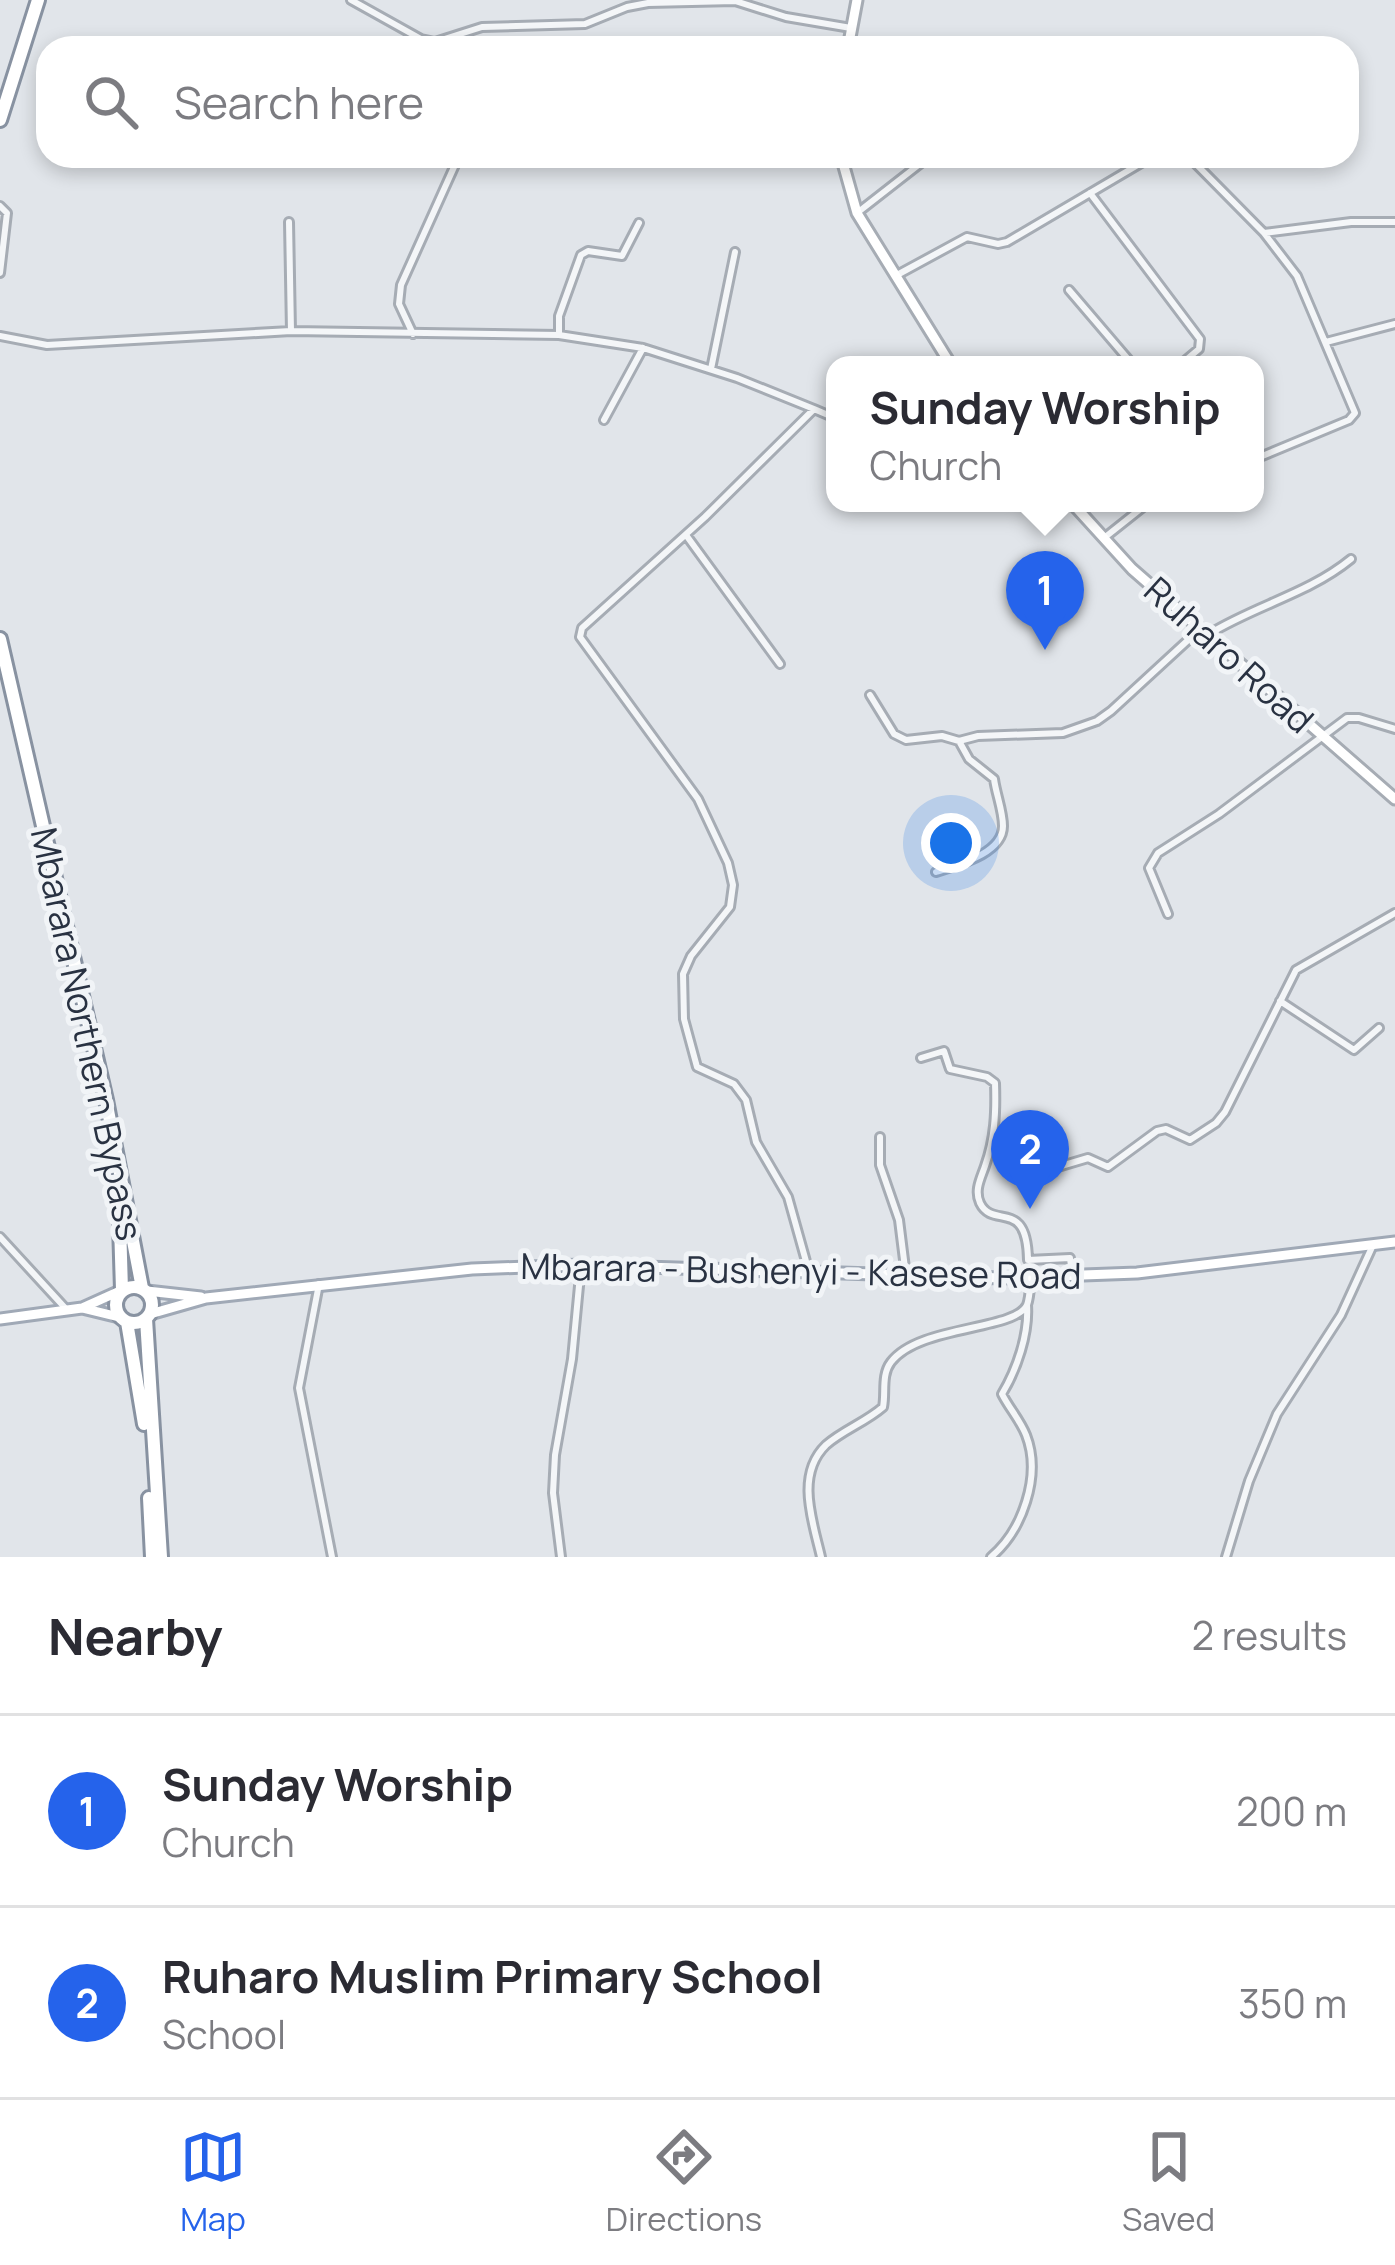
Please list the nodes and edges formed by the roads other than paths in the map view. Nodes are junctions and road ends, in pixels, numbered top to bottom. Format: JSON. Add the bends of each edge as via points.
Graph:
{"nodes":[{"id":1,"x":34,"y":0,"type":"edge"},
{"id":2,"x":352,"y":0,"type":"edge"},
{"id":3,"x":857,"y":0,"type":"edge"},
{"id":4,"x":851,"y":28,"type":"junction"},
{"id":5,"x":417,"y":36,"type":"edge"},
{"id":6,"x":452,"y":36,"type":"edge"},
{"id":7,"x":850,"y":36,"type":"edge"},
{"id":8,"x":0,"y":87,"type":"edge"},
{"id":9,"x":0,"y":120,"type":"edge"},
{"id":10,"x":454,"y":168,"type":"edge"},
{"id":11,"x":844,"y":168,"type":"edge"},
{"id":12,"x":915,"y":168,"type":"edge"},
{"id":13,"x":1132,"y":168,"type":"edge"},
{"id":14,"x":1201,"y":168,"type":"edge"},
{"id":15,"x":1089,"y":192,"type":"junction"},
{"id":16,"x":0,"y":206,"type":"edge"},
{"id":17,"x":857,"y":213,"type":"junction"},
{"id":18,"x":289,"y":222,"type":"dead end"},
{"id":19,"x":1395,"y":222,"type":"edge"},
{"id":20,"x":639,"y":223,"type":"dead end"},
{"id":21,"x":1264,"y":233,"type":"junction"},
{"id":22,"x":735,"y":252,"type":"dead end"},
{"id":23,"x":0,"y":273,"type":"edge"},
{"id":24,"x":894,"y":277,"type":"junction"},
{"id":25,"x":1069,"y":290,"type":"dead end"},
{"id":26,"x":1395,"y":324,"type":"edge"},
{"id":27,"x":291,"y":331,"type":"junction"},
{"id":28,"x":413,"y":334,"type":"junction"},
{"id":29,"x":0,"y":335,"type":"edge"},
{"id":30,"x":559,"y":335,"type":"junction"},
{"id":31,"x":1326,"y":342,"type":"junction"},
{"id":32,"x":643,"y":348,"type":"junction"},
{"id":33,"x":945,"y":356,"type":"edge"},
{"id":34,"x":1125,"y":356,"type":"edge"},
{"id":35,"x":1191,"y":356,"type":"edge"},
{"id":36,"x":711,"y":369,"type":"junction"},
{"id":37,"x":814,"y":410,"type":"junction"},
{"id":38,"x":826,"y":415,"type":"edge"},
{"id":39,"x":604,"y":420,"type":"dead end"},
{"id":40,"x":1264,"y":455,"type":"edge"},
{"id":41,"x":1080,"y":512,"type":"edge"},
{"id":42,"x":1137,"y":512,"type":"edge"},
{"id":43,"x":686,"y":535,"type":"junction"},
{"id":44,"x":1104,"y":538,"type":"junction"},
{"id":45,"x":1351,"y":559,"type":"dead end"},
{"id":46,"x":1205,"y":631,"type":"junction"},
{"id":47,"x":0,"y":639,"type":"edge"},
{"id":48,"x":780,"y":664,"type":"dead end"},
{"id":49,"x":0,"y":665,"type":"edge"},
{"id":50,"x":870,"y":695,"type":"dead end"},
{"id":51,"x":1395,"y":729,"type":"edge"},
{"id":52,"x":1320,"y":736,"type":"junction"},
{"id":53,"x":958,"y":741,"type":"junction"},
{"id":54,"x":1395,"y":799,"type":"edge"},
{"id":55,"x":936,"y":872,"type":"dead end"},
{"id":56,"x":1395,"y":913,"type":"edge"},
{"id":57,"x":1168,"y":914,"type":"dead end"},
{"id":58,"x":1280,"y":1001,"type":"junction"},
{"id":59,"x":1379,"y":1028,"type":"dead end"},
{"id":60,"x":921,"y":1058,"type":"dead end"},
{"id":61,"x":880,"y":1137,"type":"dead end"},
{"id":62,"x":1051,"y":1169,"type":"dead end"},
{"id":63,"x":0,"y":1237,"type":"edge"},
{"id":64,"x":1395,"y":1242,"type":"edge"},
{"id":65,"x":1373,"y":1245,"type":"junction"},
{"id":66,"x":581,"y":1265,"type":"junction"},
{"id":67,"x":808,"y":1272,"type":"junction"},
{"id":68,"x":1072,"y":1275,"type":"junction"},
{"id":69,"x":907,"y":1276,"type":"junction"},
{"id":70,"x":1031,"y":1276,"type":"junction"},
{"id":71,"x":320,"y":1283,"type":"junction"},
{"id":72,"x":144,"y":1290,"type":"junction"},
{"id":73,"x":122,"y":1291,"type":"junction"},
{"id":74,"x":206,"y":1298,"type":"junction"},
{"id":75,"x":1027,"y":1305,"type":"junction"},
{"id":76,"x":82,"y":1308,"type":"junction"},
{"id":77,"x":67,"y":1310,"type":"junction"},
{"id":78,"x":148,"y":1317,"type":"junction"},
{"id":79,"x":0,"y":1319,"type":"edge"},
{"id":80,"x":123,"y":1319,"type":"junction"},
{"id":81,"x":156,"y":1557,"type":"edge"},
{"id":82,"x":332,"y":1557,"type":"edge"},
{"id":83,"x":561,"y":1557,"type":"edge"},
{"id":84,"x":821,"y":1557,"type":"edge"},
{"id":85,"x":991,"y":1557,"type":"edge"},
{"id":86,"x":1226,"y":1557,"type":"edge"}],
"edges":[{"from":1,"to":8,"type":"highway"},
{"from":1,"to":9,"type":"highway"},
{"from":2,"to":5,"type":"street"},
{"from":3,"to":4,"type":"main road"},
{"from":4,"to":6,"type":"street","via":[[735,1],[648,3],[586,24],[482,27]]},
{"from":4,"to":7,"type":"main road"},
{"from":10,"to":28,"type":"street","via":[[401,285],[399,304]]},
{"from":11,"to":17,"type":"main road"},
{"from":12,"to":17,"type":"street"},
{"from":13,"to":15,"type":"street"},
{"from":14,"to":21,"type":"street"},
{"from":15,"to":24,"type":"street","via":[[1001,244],[967,237]]},
{"from":15,"to":35,"type":"street","via":[[1200,339]]},
{"from":16,"to":23,"type":"street","via":[[7,212]]},
{"from":17,"to":24,"type":"main road"},
{"from":18,"to":27,"type":"street"},
{"from":19,"to":21,"type":"street"},
{"from":20,"to":30,"type":"street","via":[[622,256],[581,255]]},
{"from":21,"to":31,"type":"street","via":[[1297,276]]},
{"from":22,"to":36,"type":"street"},
{"from":24,"to":33,"type":"main road"},
{"from":25,"to":34,"type":"street"},
{"from":26,"to":31,"type":"street"},
{"from":27,"to":28,"type":"street"},
{"from":27,"to":29,"type":"street","via":[[47,345]]},
{"from":28,"to":30,"type":"street"},
{"from":30,"to":32,"type":"street"},
{"from":31,"to":40,"type":"street","via":[[1354,416]]},
{"from":32,"to":36,"type":"street"},
{"from":32,"to":39,"type":"street"},
{"from":36,"to":37,"type":"street"},
{"from":37,"to":38,"type":"street"},
{"from":37,"to":43,"type":"street"},
{"from":41,"to":44,"type":"main road","name":"Ruharo Road"},
{"from":42,"to":44,"type":"street"},
{"from":43,"to":48,"type":"street"},
{"from":43,"to":67,"type":"street","via":[[580,637],[698,799],[728,863],[733,898],[683,974],[684,1019],[697,1067],[734,1084],[746,1100],[756,1142],[788,1197]]},
{"from":44,"to":46,"type":"main road","name":"Ruharo Road"},
{"from":45,"to":46,"type":"street","via":[[1308,589]]},
{"from":46,"to":52,"type":"main road","name":"Ruharo Road"},
{"from":46,"to":53,"type":"street","via":[[1097,721],[1063,733]]},
{"from":47,"to":72,"type":"highway","name":"Mbarara Northern Bypass"},
{"from":49,"to":73,"type":"highway","via":[[104,1126]]},
{"from":50,"to":53,"type":"street","via":[[900,739]]},
{"from":51,"to":52,"type":"street","via":[[1353,717]]},
{"from":52,"to":54,"type":"main road","name":"Ruharo Road"},
{"from":52,"to":57,"type":"street","via":[[1152,859]]},
{"from":53,"to":55,"type":"street","via":[[994,778],[1004,830],[983,853]]},
{"from":56,"to":58,"type":"street","via":[[1303,964]]},
{"from":58,"to":59,"type":"street","via":[[1354,1050]]},
{"from":58,"to":62,"type":"street","via":[[1216,1123],[1190,1140],[1157,1131],[1108,1167],[1088,1158]]},
{"from":60,"to":68,"type":"street","via":[[944,1051],[950,1069],[995,1082],[980,1202],[1021,1225],[1028,1260],[1070,1258]]},
{"from":61,"to":69,"type":"street"},
{"from":63,"to":77,"type":"street"},
{"from":64,"to":65,"type":"main road","name":"Mbarara - Bushenyi - Kasese Road"},
{"from":65,"to":68,"type":"main road","name":"Mbarara - Bushenyi - Kasese Road"},
{"from":65,"to":86,"type":"street","via":[[1341,1315],[1277,1414]]},
{"from":66,"to":67,"type":"main road","name":"Mbarara - Bushenyi - Kasese Road"},
{"from":66,"to":71,"type":"main road","name":"Mbarara - Bushenyi - Kasese Road"},
{"from":66,"to":83,"type":"street","via":[[555,1455]]},
{"from":67,"to":69,"type":"main road","name":"Mbarara - Bushenyi - Kasese Road"},
{"from":68,"to":70,"type":"main road","name":"Mbarara - Bushenyi - Kasese Road"},
{"from":69,"to":70,"type":"main road","name":"Mbarara - Bushenyi - Kasese Road"},
{"from":70,"to":75,"type":"street"},
{"from":71,"to":74,"type":"main road","name":"Mbarara - Bushenyi - Kasese Road"},
{"from":71,"to":82,"type":"street","via":[[298,1388]]},
{"from":72,"to":73,"type":"highway","name":"Mbarara Northern Bypass"},
{"from":72,"to":74,"type":"main road","name":"Mbarara - Bushenyi - Kasese Road"},
{"from":72,"to":78,"type":"highway","name":"Mbarara Northern Bypass","via":[[152,1302]]},
{"from":73,"to":76,"type":"main road"},
{"from":73,"to":80,"type":"highway","name":"Mbarara Northern Bypass","via":[[116,1300]]},
{"from":74,"to":78,"type":"main road","name":"Mbarara - Bushenyi - Kasese Road"},
{"from":75,"to":84,"type":"street","via":[[1001,1323],[935,1336],[891,1363],[883,1407],[826,1444],[814,1463],[808,1508]]},
{"from":75,"to":85,"type":"street","via":[[1026,1333],[1002,1394],[1030,1447],[1028,1488],[1013,1536]]},
{"from":76,"to":77,"type":"main road"},
{"from":76,"to":80,"type":"main road"},
{"from":77,"to":79,"type":"main road"},
{"from":78,"to":80,"type":"highway"},
{"from":78,"to":81,"type":"highway","name":"Mbarara Northern Bypass"},
{"from":80,"to":81,"type":"highway","name":"Mbarara Northern Bypass","via":[[143,1414]]}]}
